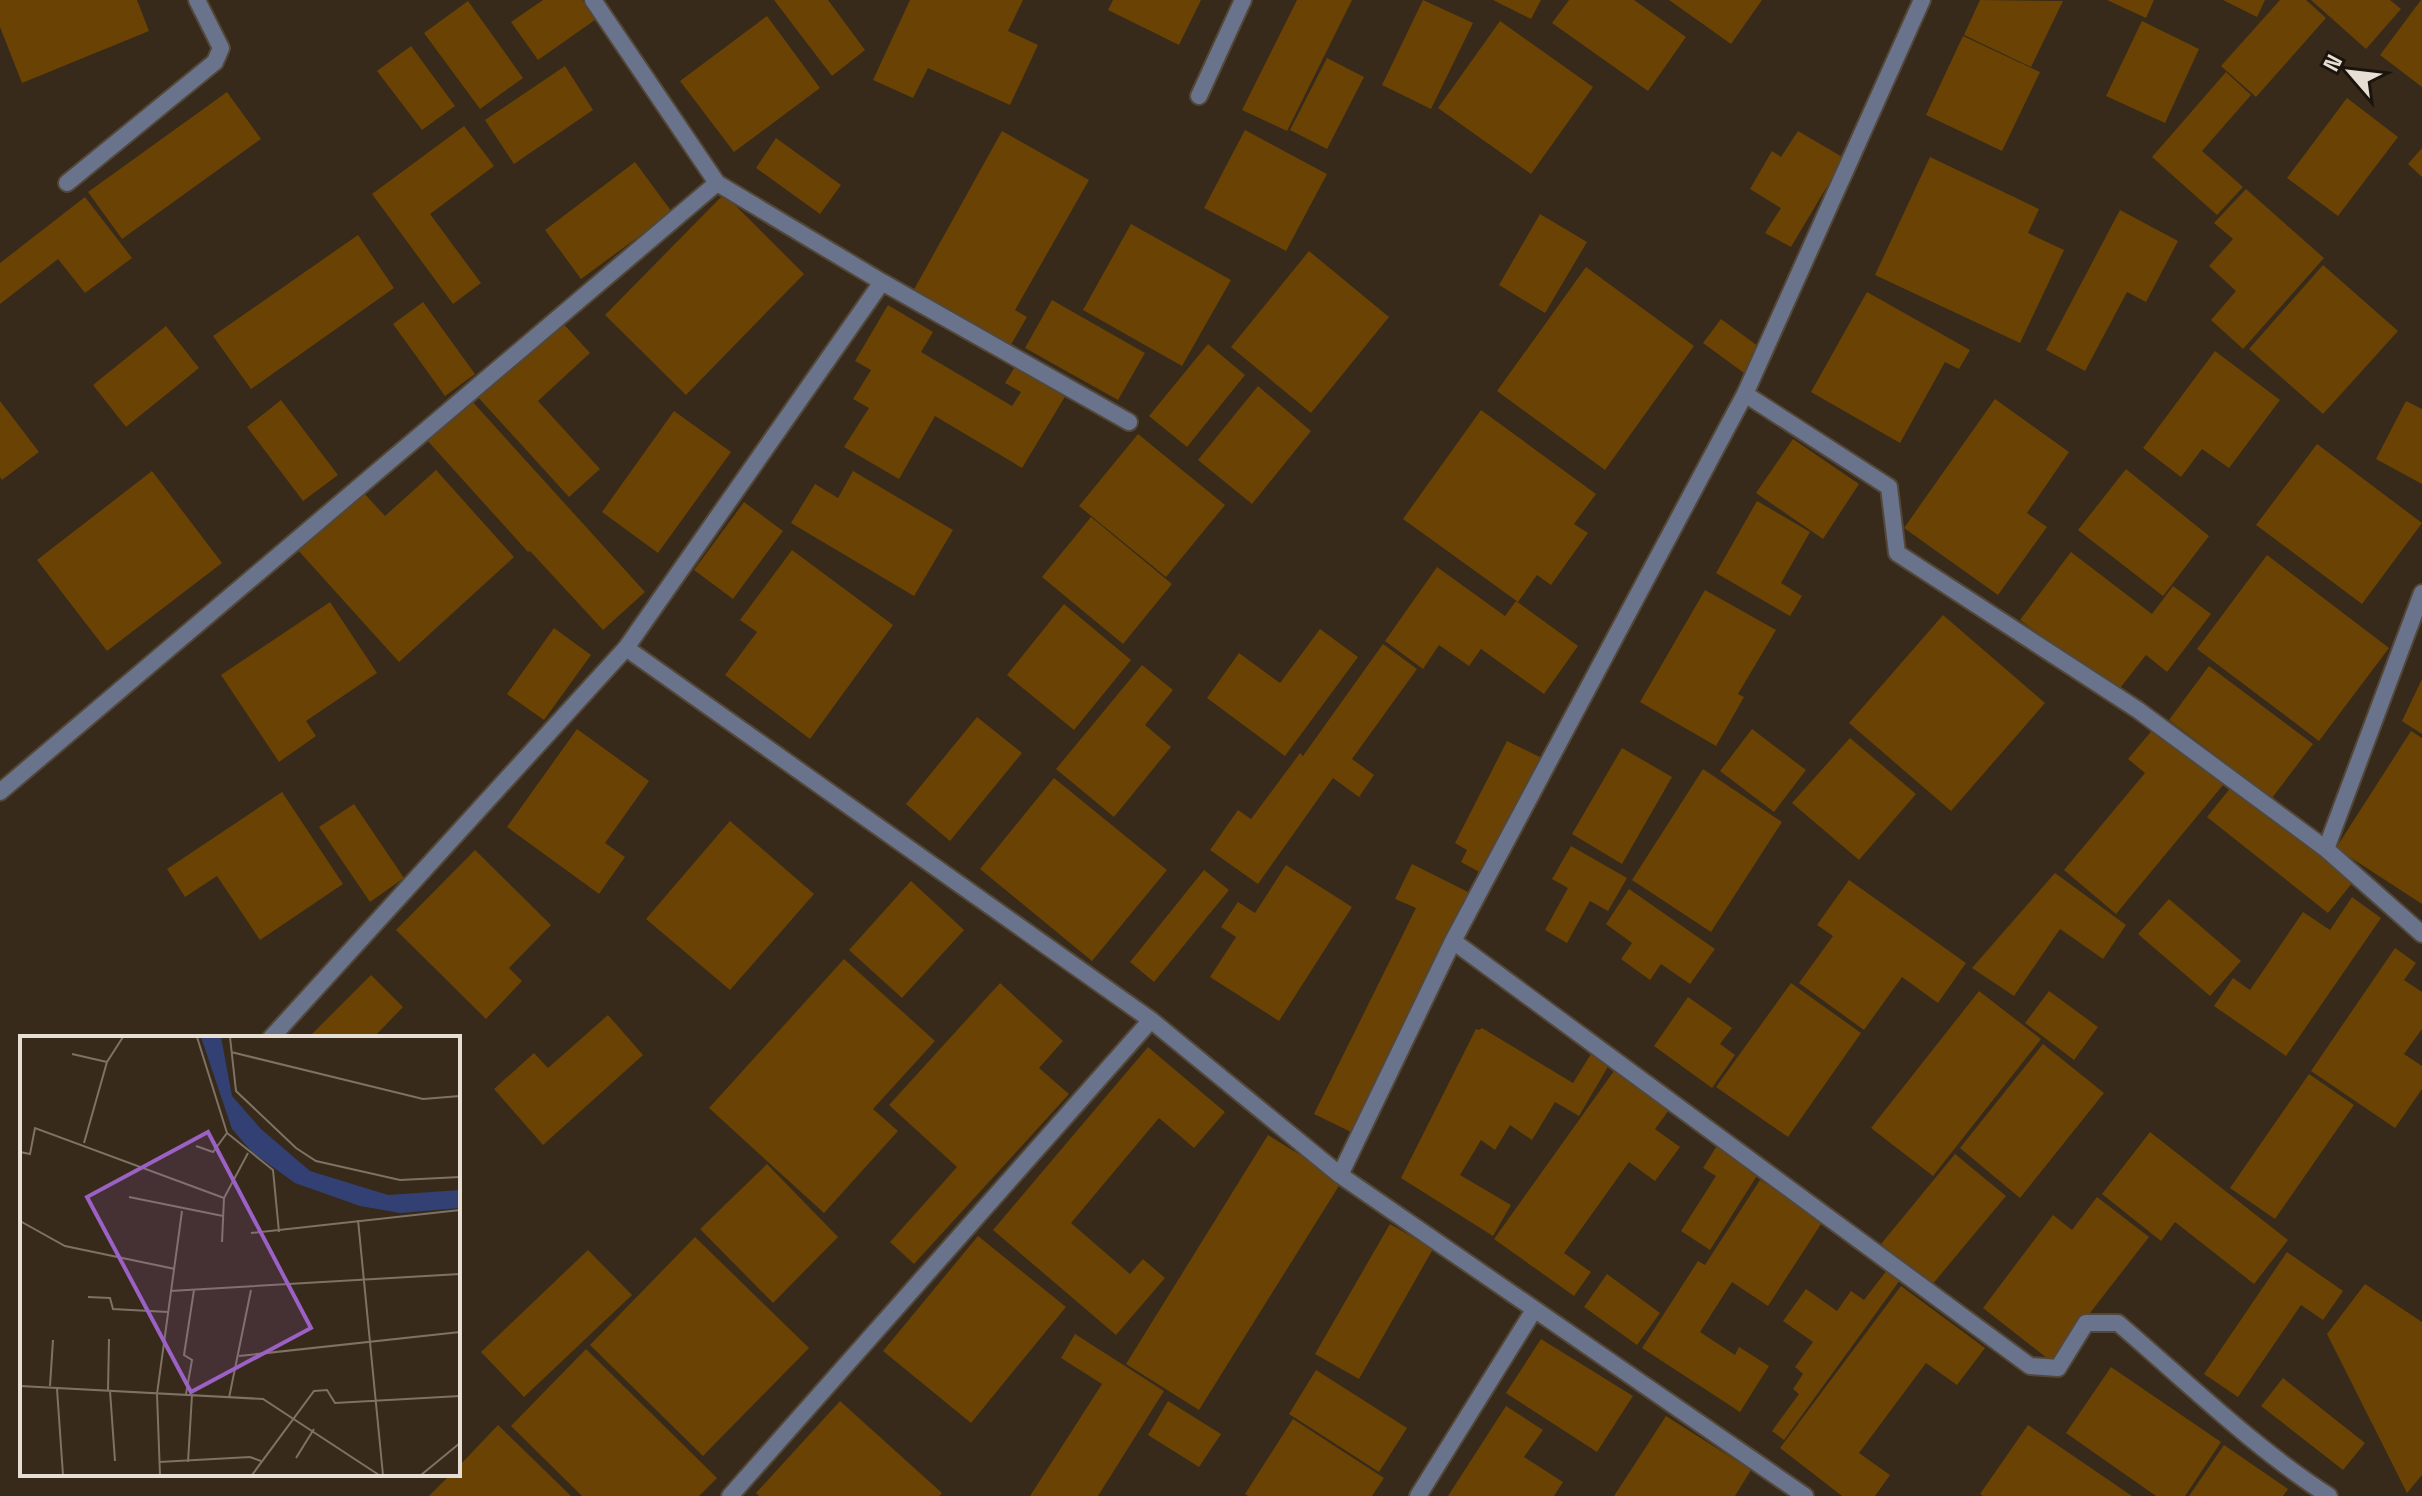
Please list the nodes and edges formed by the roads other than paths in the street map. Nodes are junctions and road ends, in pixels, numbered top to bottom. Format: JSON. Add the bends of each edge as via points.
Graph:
{"nodes":[{"id":1,"x":197,"y":0,"type":"edge"},
{"id":2,"x":593,"y":0,"type":"edge"},
{"id":3,"x":1243,"y":0,"type":"edge"},
{"id":4,"x":1922,"y":0,"type":"edge"},
{"id":5,"x":1199,"y":96,"type":"dead end"},
{"id":6,"x":67,"y":183,"type":"dead end"},
{"id":7,"x":717,"y":183,"type":"junction"},
{"id":8,"x":882,"y":282,"type":"junction"},
{"id":9,"x":1745,"y":394,"type":"junction"},
{"id":10,"x":1129,"y":422,"type":"dead end"},
{"id":11,"x":2422,"y":593,"type":"edge"},
{"id":12,"x":626,"y":648,"type":"junction"},
{"id":13,"x":0,"y":792,"type":"edge"},
{"id":14,"x":2326,"y":849,"type":"junction"},
{"id":15,"x":2422,"y":934,"type":"edge"},
{"id":16,"x":1453,"y":941,"type":"junction"},
{"id":17,"x":1151,"y":1020,"type":"junction"},
{"id":18,"x":273,"y":1036,"type":"edge"},
{"id":19,"x":1340,"y":1175,"type":"junction"},
{"id":20,"x":1534,"y":1310,"type":"junction"},
{"id":21,"x":730,"y":1496,"type":"edge"},
{"id":22,"x":1418,"y":1496,"type":"edge"},
{"id":23,"x":1805,"y":1496,"type":"edge"},
{"id":24,"x":2329,"y":1496,"type":"edge"}],
"edges":[{"from":1,"to":6,"type":"street","via":[[221,48],[215,62]]},
{"from":2,"to":7,"type":"street"},
{"from":3,"to":5,"type":"street"},
{"from":4,"to":9,"type":"street"},
{"from":7,"to":8,"type":"street"},
{"from":7,"to":13,"type":"street"},
{"from":8,"to":10,"type":"street"},
{"from":8,"to":12,"type":"street"},
{"from":9,"to":14,"type":"street","via":[[1889,487],[1897,553],[2138,710]]},
{"from":9,"to":16,"type":"street"},
{"from":11,"to":14,"type":"street"},
{"from":12,"to":17,"type":"street"},
{"from":12,"to":18,"type":"street"},
{"from":14,"to":15,"type":"street"},
{"from":16,"to":19,"type":"street"},
{"from":16,"to":24,"type":"street","via":[[2030,1366],[2058,1368],[2086,1323],[2118,1323],[2225,1416]]},
{"from":17,"to":19,"type":"street"},
{"from":17,"to":21,"type":"street"},
{"from":19,"to":20,"type":"street"},
{"from":20,"to":22,"type":"street"},
{"from":20,"to":23,"type":"street"}]}
